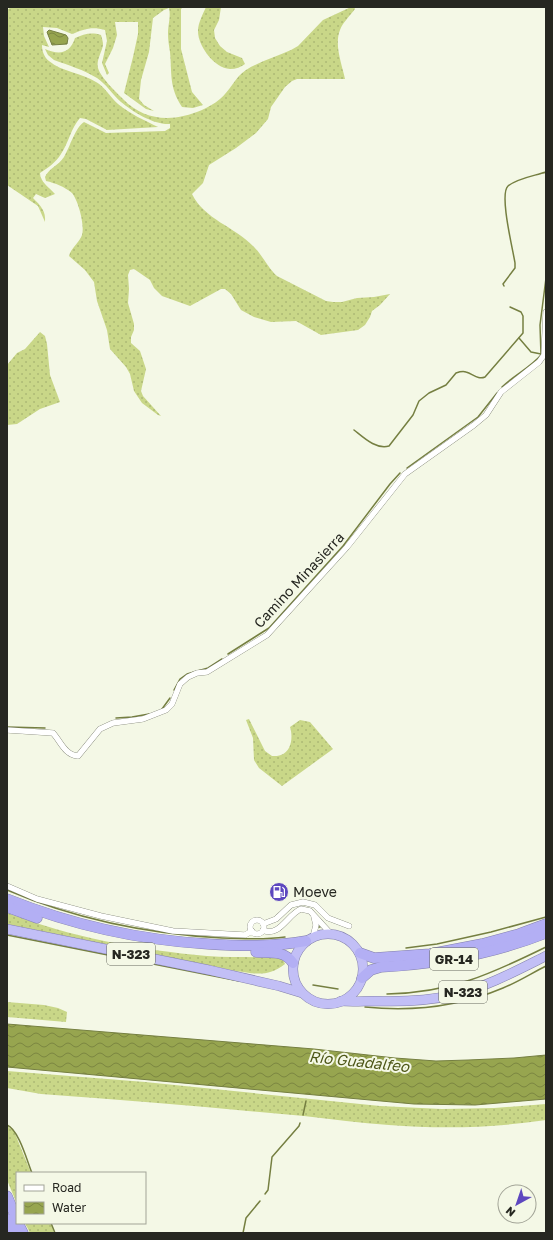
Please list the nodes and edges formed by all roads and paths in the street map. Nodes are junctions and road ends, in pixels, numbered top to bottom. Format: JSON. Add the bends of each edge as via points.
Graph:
{"nodes":[{"id":1,"x":546,"y":312,"type":"edge"},
{"id":2,"x":7,"y":730,"type":"edge"},
{"id":3,"x":7,"y":886,"type":"edge"},
{"id":4,"x":7,"y":899,"type":"edge"},
{"id":5,"x":7,"y":907,"type":"edge"},
{"id":6,"x":314,"y":915,"type":"junction"},
{"id":7,"x":546,"y":924,"type":"edge"},
{"id":8,"x":349,"y":926,"type":"dead end"},
{"id":9,"x":263,"y":927,"type":"junction"},
{"id":10,"x":7,"y":929,"type":"edge"},
{"id":11,"x":252,"y":931,"type":"junction"},
{"id":12,"x":546,"y":933,"type":"edge"},
{"id":13,"x":331,"y":934,"type":"junction"},
{"id":14,"x":309,"y":939,"type":"junction"},
{"id":15,"x":360,"y":953,"type":"junction"},
{"id":16,"x":546,"y":956,"type":"edge"},
{"id":17,"x":293,"y":968,"type":"junction"},
{"id":18,"x":256,"y":980,"type":"junction"},
{"id":19,"x":360,"y":982,"type":"junction"},
{"id":20,"x":302,"y":993,"type":"junction"},
{"id":21,"x":342,"y":1001,"type":"junction"},
{"id":22,"x":373,"y":1001,"type":"junction"},
{"id":23,"x":7,"y":1196,"type":"edge"},
{"id":24,"x":16,"y":1218,"type":"edge"},
{"id":25,"x":7,"y":1219,"type":"edge"},
{"id":26,"x":13,"y":1233,"type":"edge"}],
"edges":[{"from":1,"to":2,"type":"street","name":"Camino Minasierra","via":[[544,355],[539,362],[502,392],[478,422],[405,474],[347,547],[267,635],[207,672],[188,677],[180,684],[172,704],[166,710],[143,719],[113,722],[100,729],[78,756],[73,756],[64,748],[53,733]]},
{"from":3,"to":11,"type":"street","via":[[44,901],[173,931],[245,935]]},
{"from":4,"to":14,"type":"highway","via":[[73,922],[184,943],[260,946]]},
{"from":5,"to":17,"type":"highway","via":[[86,932],[133,942],[196,950],[280,953],[290,959]]},
{"from":6,"to":9,"type":"street","via":[[301,909],[279,928],[265,931]]},
{"from":6,"to":13,"type":"street"},
{"from":6,"to":14,"type":"street","via":[[316,925]]},
{"from":7,"to":15,"type":"highway","number":"GR-14","via":[[482,944],[430,954],[374,958]]},
{"from":8,"to":9,"type":"street","via":[[328,918],[315,905],[303,902],[291,905]]},
{"from":9,"to":11,"type":"street","via":[[257,934]]},
{"from":9,"to":11,"type":"street","via":[[260,921],[254,921],[250,926]]},
{"from":10,"to":18,"type":"highway","number":"N-323"},
{"from":12,"to":19,"type":"highway","number":"GR-14","via":[[446,961],[381,967],[371,970]]},
{"from":13,"to":14,"type":"highway","via":[[321,934]]},
{"from":13,"to":15,"type":"highway","via":[[342,937]]},
{"from":14,"to":17,"type":"highway","via":[[296,952]]},
{"from":15,"to":19,"type":"highway"},
{"from":16,"to":22,"type":"highway","number":"N-323","via":[[478,988],[455,994],[429,1000]]},
{"from":17,"to":18,"type":"highway","number":"N-323","via":[[283,981]]},
{"from":17,"to":20,"type":"highway","via":[[296,984]]},
{"from":18,"to":20,"type":"highway","number":"N-323"},
{"from":19,"to":21,"type":"highway"},
{"from":19,"to":22,"type":"highway","via":[[359,992]]},
{"from":20,"to":21,"type":"highway","via":[[319,1003]]},
{"from":21,"to":22,"type":"highway","number":"N-323"},
{"from":23,"to":24,"type":"highway"},
{"from":25,"to":26,"type":"highway"}]}
